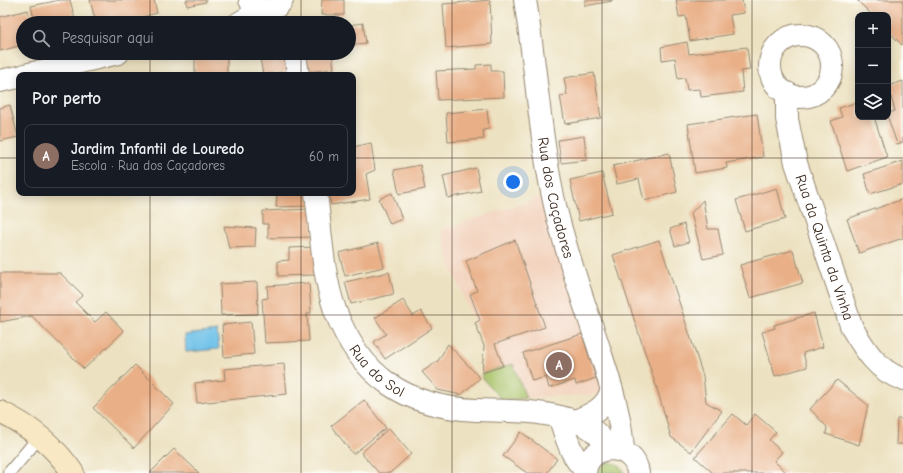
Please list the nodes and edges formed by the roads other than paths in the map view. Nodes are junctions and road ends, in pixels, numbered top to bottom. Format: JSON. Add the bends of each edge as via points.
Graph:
{"nodes":[{"id":1,"x":524,"y":0,"type":"edge"},
{"id":2,"x":272,"y":8,"type":"edge"},
{"id":3,"x":254,"y":16,"type":"edge"},
{"id":4,"x":88,"y":60,"type":"edge"},
{"id":5,"x":296,"y":60,"type":"edge"},
{"id":6,"x":38,"y":72,"type":"edge"},
{"id":7,"x":298,"y":72,"type":"edge"},
{"id":8,"x":16,"y":77,"type":"edge"},
{"id":9,"x":0,"y":81,"type":"edge"},
{"id":10,"x":787,"y":93,"type":"dead end"},
{"id":11,"x":316,"y":196,"type":"edge"},
{"id":12,"x":903,"y":379,"type":"edge"},
{"id":13,"x":612,"y":390,"type":"junction"},
{"id":14,"x":0,"y":412,"type":"edge"},
{"id":15,"x":567,"y":419,"type":"junction"},
{"id":16,"x":40,"y":436,"type":"junction"},
{"id":17,"x":616,"y":450,"type":"junction"},
{"id":18,"x":585,"y":471,"type":"edge"},
{"id":19,"x":641,"y":472,"type":"edge"},
{"id":20,"x":9,"y":473,"type":"edge"},
{"id":21,"x":73,"y":473,"type":"edge"}],
"edges":[{"from":1,"to":13,"type":"street","name":"Rua dos Caçadores","via":[[546,159],[568,255]]},
{"from":2,"to":3,"type":"street"},
{"from":4,"to":6,"type":"street"},
{"from":5,"to":7,"type":"street"},
{"from":8,"to":9,"type":"street"},
{"from":10,"to":12,"type":"street","name":"Rua da Quinta da Vinha","via":[[787,119],[796,163],[852,328],[865,350],[881,367]]},
{"from":11,"to":15,"type":"street","name":"Rua do Sol","via":[[327,276],[335,309],[362,360],[381,380],[402,392],[444,406],[533,412]]},
{"from":13,"to":15,"type":"street","via":[[608,401],[598,410]]},
{"from":13,"to":17,"type":"street","name":"Rua dos Caçadores","via":[[621,427]]},
{"from":14,"to":16,"type":"street","via":[[21,422]]},
{"from":15,"to":17,"type":"street","name":"Rua do Sol","via":[[588,426]]},
{"from":15,"to":18,"type":"street","via":[[572,452]]},
{"from":16,"to":20,"type":"lane"},
{"from":16,"to":21,"type":"street"},
{"from":17,"to":18,"type":"street","via":[[594,455]]},
{"from":17,"to":19,"type":"street","name":"Rua do Sol","via":[[635,462]]}]}
